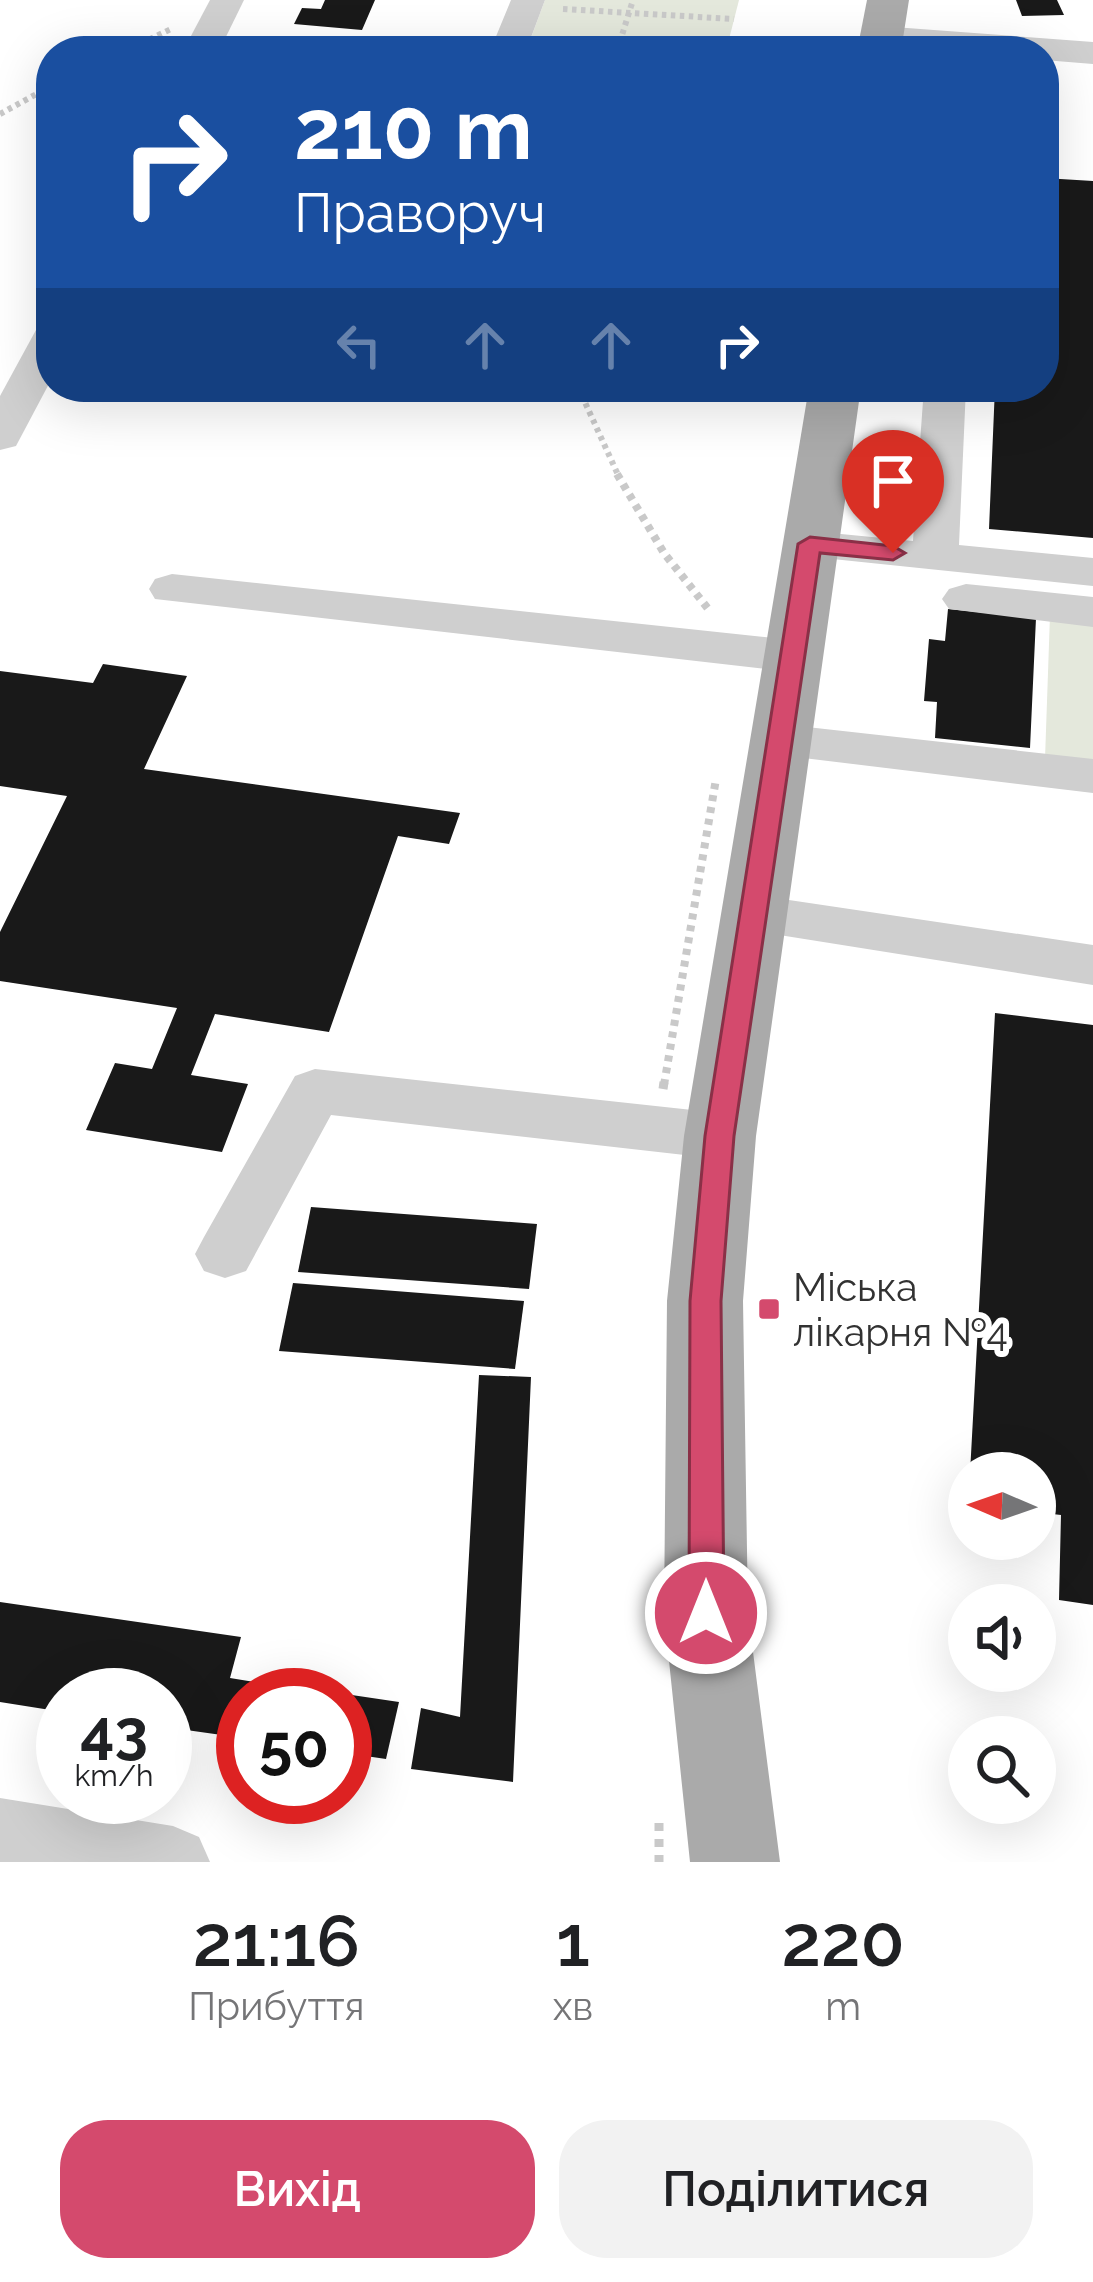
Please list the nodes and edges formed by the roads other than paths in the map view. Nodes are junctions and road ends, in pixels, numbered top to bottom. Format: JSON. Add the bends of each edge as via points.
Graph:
{"nodes":[{"id":1,"x":227,"y":0,"type":"edge"},
{"id":2,"x":971,"y":0,"type":"edge"},
{"id":3,"x":526,"y":3,"type":"edge"},
{"id":4,"x":882,"y":29,"type":"edge"},
{"id":5,"x":209,"y":36,"type":"edge"},
{"id":6,"x":514,"y":36,"type":"edge"},
{"id":7,"x":915,"y":36,"type":"edge"},
{"id":8,"x":967,"y":36,"type":"edge"},
{"id":9,"x":1059,"y":51,"type":"edge"},
{"id":10,"x":1093,"y":53,"type":"edge"},
{"id":11,"x":36,"y":368,"type":"edge"},
{"id":12,"x":833,"y":402,"type":"edge"},
{"id":13,"x":944,"y":402,"type":"edge"},
{"id":14,"x":0,"y":436,"type":"edge"},
{"id":15,"x":810,"y":544,"type":"junction"},
{"id":16,"x":935,"y":557,"type":"junction"},
{"id":17,"x":1093,"y":572,"type":"edge"},
{"id":18,"x":172,"y":589,"type":"dead end"},
{"id":19,"x":966,"y":599,"type":"dead end"},
{"id":20,"x":1093,"y":612,"type":"edge"},
{"id":21,"x":793,"y":656,"type":"junction"},
{"id":22,"x":780,"y":741,"type":"junction"},
{"id":23,"x":1093,"y":776,"type":"edge"},
{"id":24,"x":755,"y":914,"type":"junction"},
{"id":25,"x":1093,"y":965,"type":"edge"},
{"id":26,"x":720,"y":1136,"type":"junction"},
{"id":27,"x":225,"y":1255,"type":"dead end"},
{"id":28,"x":0,"y":1833,"type":"edge"},
{"id":29,"x":173,"y":1862,"type":"edge"},
{"id":30,"x":735,"y":1862,"type":"edge"}],
"edges":[{"from":1,"to":5,"type":"street"},
{"from":2,"to":8,"type":"street"},
{"from":3,"to":6,"type":"street"},
{"from":4,"to":7,"type":"street"},
{"from":9,"to":10,"type":"street"},
{"from":11,"to":14,"type":"street"},
{"from":12,"to":15,"type":"main road"},
{"from":13,"to":16,"type":"street"},
{"from":15,"to":16,"type":"street"},
{"from":15,"to":21,"type":"main road"},
{"from":16,"to":17,"type":"street"},
{"from":18,"to":21,"type":"street"},
{"from":19,"to":20,"type":"street"},
{"from":21,"to":22,"type":"main road"},
{"from":22,"to":23,"type":"street"},
{"from":22,"to":24,"type":"main road"},
{"from":24,"to":25,"type":"street"},
{"from":24,"to":26,"type":"main road"},
{"from":26,"to":27,"type":"street","via":[[315,1091]]},
{"from":26,"to":30,"type":"main road","via":[[705,1301],[706,1613]]},
{"from":28,"to":29,"type":"street"}]}
